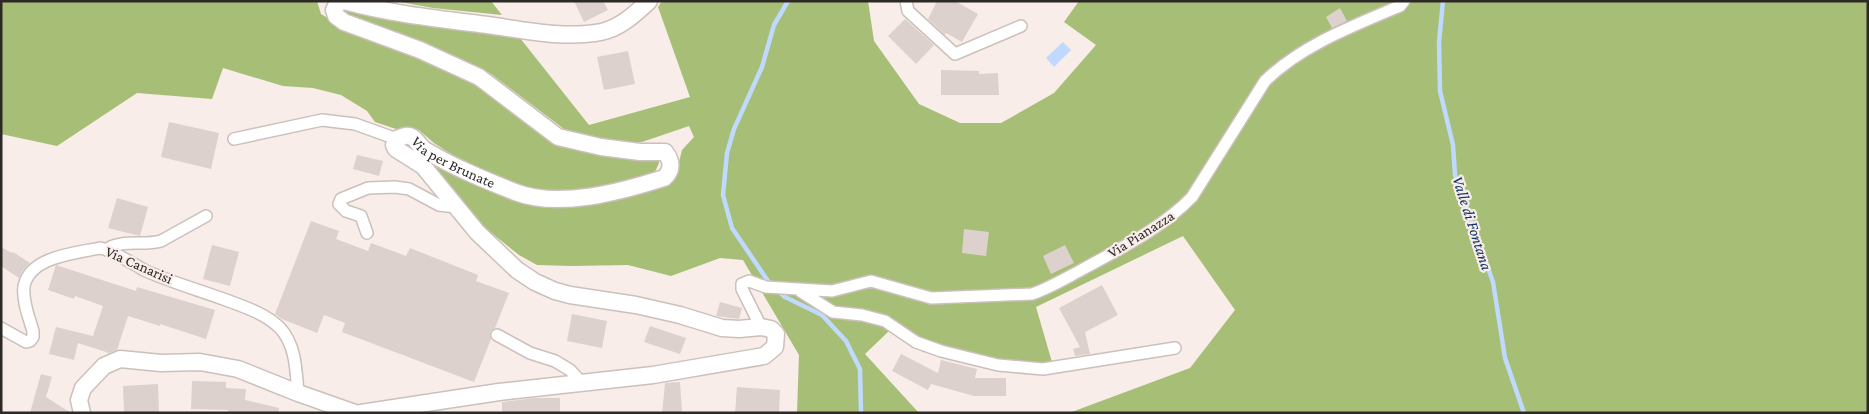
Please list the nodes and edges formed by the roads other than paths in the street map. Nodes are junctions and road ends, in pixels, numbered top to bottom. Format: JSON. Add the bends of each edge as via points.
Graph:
{"nodes":[{"id":1,"x":649,"y":1,"type":"edge"},
{"id":2,"x":906,"y":1,"type":"edge"},
{"id":3,"x":1404,"y":1,"type":"edge"},
{"id":4,"x":1021,"y":26,"type":"dead end"},
{"id":5,"x":234,"y":139,"type":"dead end"},
{"id":6,"x":397,"y":139,"type":"junction"},
{"id":7,"x":456,"y":206,"type":"junction"},
{"id":8,"x":206,"y":216,"type":"dead end"},
{"id":9,"x":367,"y":233,"type":"dead end"},
{"id":10,"x":106,"y":249,"type":"junction"},
{"id":11,"x":798,"y":290,"type":"junction"},
{"id":12,"x":761,"y":327,"type":"junction"},
{"id":13,"x":1,"y":328,"type":"edge"},
{"id":14,"x":497,"y":335,"type":"dead end"},
{"id":15,"x":1175,"y":348,"type":"dead end"},
{"id":16,"x":582,"y":383,"type":"junction"},
{"id":17,"x":298,"y":393,"type":"junction"},
{"id":18,"x":82,"y":413,"type":"edge"},
{"id":19,"x":356,"y":413,"type":"edge"},
{"id":20,"x":361,"y":413,"type":"edge"}],
"edges":[{"from":1,"to":6,"type":"street","name":"Via per Brunate","via":[[617,26],[586,34],[546,33],[405,15],[344,2],[337,4],[334,10],[344,22],[420,50],[479,77],[558,137],[601,147],[665,152],[671,165],[664,178],[585,197],[546,200],[517,192],[451,164],[423,149],[411,137]]},
{"from":2,"to":4,"type":"street","via":[[908,11],[955,54]]},
{"from":3,"to":11,"type":"street","name":"Via Pianazza","via":[[1400,6],[1338,32],[1281,66],[1261,88],[1192,197],[1181,209],[1044,290],[1032,294],[931,298],[871,281],[832,291]]},
{"from":5,"to":6,"type":"street","via":[[322,120],[356,124]]},
{"from":6,"to":7,"type":"street","name":"Via per Brunate","via":[[396,149],[423,166]]},
{"from":7,"to":9,"type":"street","via":[[439,205],[409,189],[394,187],[368,188],[341,199],[339,204],[346,211],[361,216]]},
{"from":7,"to":12,"type":"street","name":"Via per Brunate","via":[[476,232],[517,270],[555,291],[636,305],[722,328]]},
{"from":8,"to":10,"type":"street","via":[[162,242],[114,244]]},
{"from":10,"to":13,"type":"street","name":"Via Canarisi","via":[[53,258],[36,267],[27,277],[24,295],[33,332],[30,341],[26,342]]},
{"from":10,"to":17,"type":"street","name":"Via Canarisi","via":[[146,271],[249,308],[270,320],[289,342],[296,363]]},
{"from":11,"to":12,"type":"street","name":"Via Pianazza","via":[[766,287],[749,281],[742,284]]},
{"from":11,"to":15,"type":"street","name":"Via Pianazza","via":[[833,312],[862,315],[884,322],[916,342],[941,352],[998,365],[1044,369]]},
{"from":12,"to":16,"type":"street","via":[[776,334],[775,347],[764,356],[653,375]]},
{"from":14,"to":16,"type":"street","via":[[530,353],[555,361]]},
{"from":16,"to":20,"type":"street"},
{"from":17,"to":18,"type":"street","via":[[238,369],[200,362],[120,359],[104,366],[83,388],[79,400]]},
{"from":17,"to":19,"type":"street"}]}
